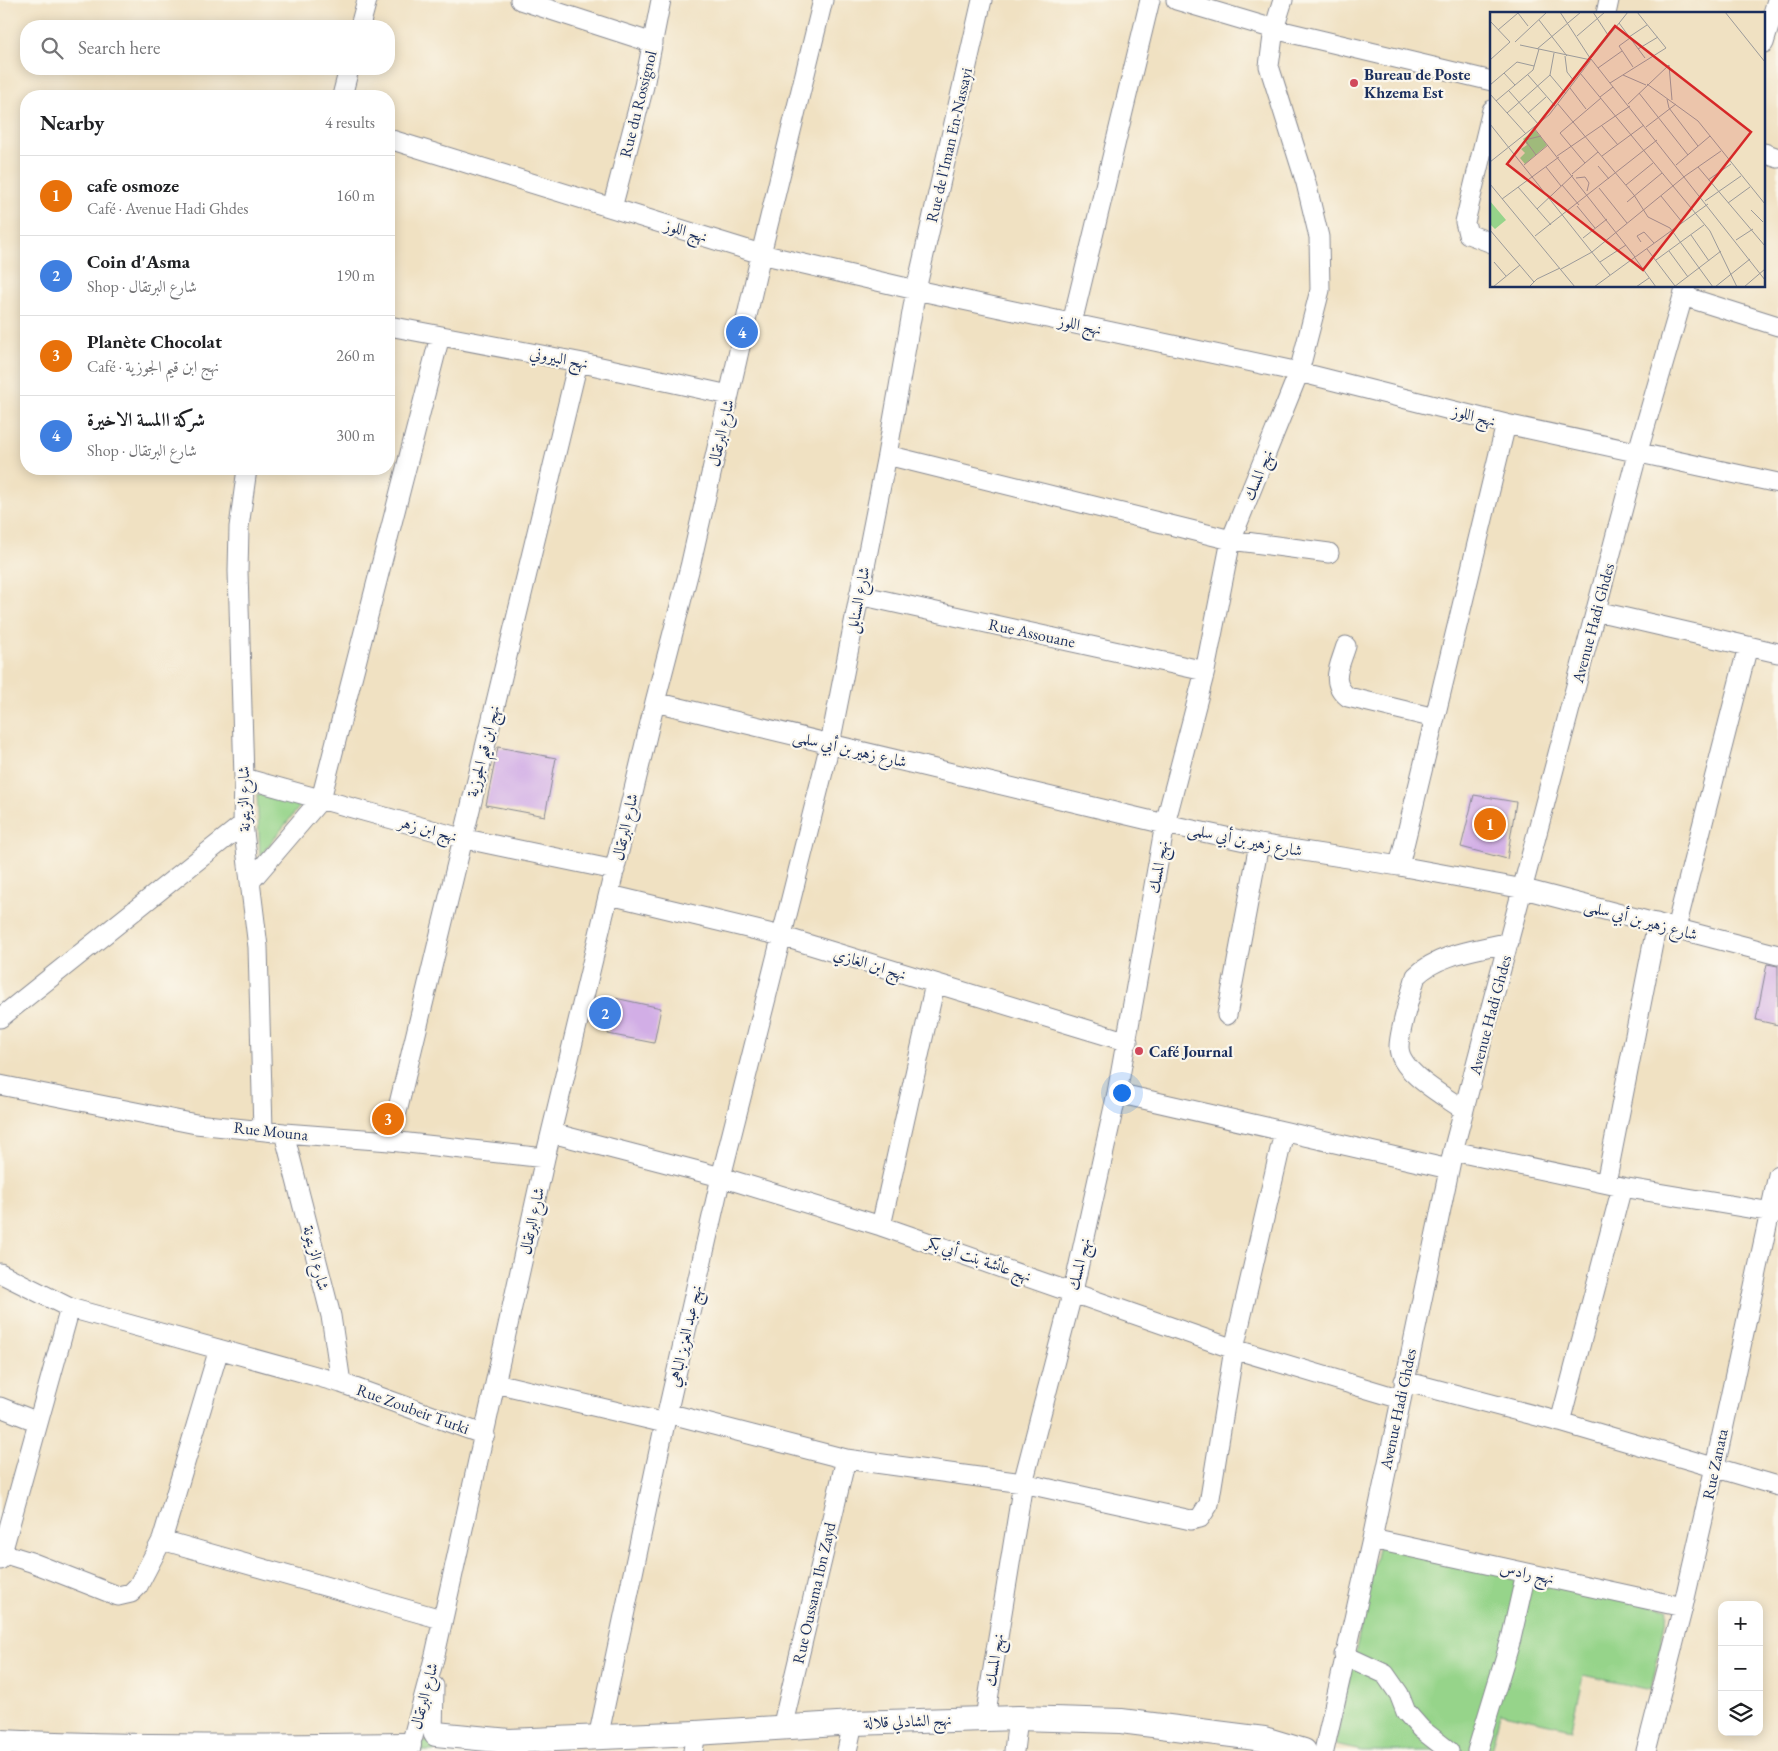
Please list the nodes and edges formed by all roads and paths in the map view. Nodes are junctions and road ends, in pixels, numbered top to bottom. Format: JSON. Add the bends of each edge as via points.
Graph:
{"nodes":[{"id":1,"x":367,"y":0,"type":"edge"},
{"id":2,"x":520,"y":0,"type":"edge"},
{"id":3,"x":661,"y":0,"type":"edge"},
{"id":4,"x":823,"y":0,"type":"edge"},
{"id":5,"x":982,"y":0,"type":"edge"},
{"id":6,"x":1150,"y":0,"type":"edge"},
{"id":7,"x":1176,"y":0,"type":"edge"},
{"id":8,"x":1283,"y":0,"type":"edge"},
{"id":9,"x":1777,"y":0,"type":"edge"},
{"id":10,"x":362,"y":20,"type":"edge"},
{"id":11,"x":1274,"y":29,"type":"junction"},
{"id":12,"x":1766,"y":36,"type":"edge"},
{"id":13,"x":652,"y":43,"type":"junction"},
{"id":14,"x":347,"y":75,"type":"edge"},
{"id":15,"x":1490,"y":81,"type":"edge"},
{"id":16,"x":344,"y":90,"type":"edge"},
{"id":17,"x":1490,"y":118,"type":"edge"},
{"id":18,"x":395,"y":142,"type":"edge"},
{"id":19,"x":612,"y":208,"type":"junction"},
{"id":20,"x":1490,"y":242,"type":"edge"},
{"id":21,"x":762,"y":254,"type":"junction"},
{"id":22,"x":916,"y":290,"type":"junction"},
{"id":23,"x":1685,"y":291,"type":"edge"},
{"id":24,"x":1072,"y":324,"type":"junction"},
{"id":25,"x":1778,"y":326,"type":"edge"},
{"id":26,"x":395,"y":327,"type":"edge"},
{"id":27,"x":440,"y":336,"type":"junction"},
{"id":28,"x":578,"y":362,"type":"junction"},
{"id":29,"x":1298,"y":372,"type":"junction"},
{"id":30,"x":730,"y":395,"type":"junction"},
{"id":31,"x":1506,"y":424,"type":"junction"},
{"id":32,"x":1638,"y":451,"type":"junction"},
{"id":33,"x":887,"y":455,"type":"junction"},
{"id":34,"x":247,"y":475,"type":"edge"},
{"id":35,"x":1778,"y":483,"type":"edge"},
{"id":36,"x":1231,"y":540,"type":"junction"},
{"id":37,"x":1329,"y":553,"type":"dead end"},
{"id":38,"x":859,"y":595,"type":"junction"},
{"id":39,"x":1596,"y":611,"type":"junction"},
{"id":40,"x":1346,"y":646,"type":"dead end"},
{"id":41,"x":1748,"y":646,"type":"junction"},
{"id":42,"x":1778,"y":653,"type":"edge"},
{"id":43,"x":1205,"y":671,"type":"junction"},
{"id":44,"x":654,"y":702,"type":"junction"},
{"id":45,"x":1435,"y":718,"type":"junction"},
{"id":46,"x":830,"y":744,"type":"junction"},
{"id":47,"x":244,"y":778,"type":"junction"},
{"id":48,"x":321,"y":799,"type":"junction"},
{"id":49,"x":243,"y":824,"type":"junction"},
{"id":50,"x":1165,"y":824,"type":"junction"},
{"id":51,"x":461,"y":838,"type":"junction"},
{"id":52,"x":1259,"y":844,"type":"junction"},
{"id":53,"x":1399,"y":866,"type":"junction"},
{"id":54,"x":615,"y":870,"type":"junction"},
{"id":55,"x":250,"y":882,"type":"junction"},
{"id":56,"x":1524,"y":889,"type":"junction"},
{"id":57,"x":610,"y":895,"type":"junction"},
{"id":58,"x":1656,"y":923,"type":"junction"},
{"id":59,"x":1676,"y":928,"type":"junction"},
{"id":60,"x":781,"y":936,"type":"junction"},
{"id":61,"x":1509,"y":942,"type":"junction"},
{"id":62,"x":1778,"y":955,"type":"edge"},
{"id":63,"x":935,"y":984,"type":"junction"},
{"id":64,"x":1227,"y":1015,"type":"dead end"},
{"id":65,"x":0,"y":1018,"type":"edge"},
{"id":66,"x":1128,"y":1042,"type":"junction"},
{"id":67,"x":0,"y":1085,"type":"edge"},
{"id":68,"x":1117,"y":1093,"type":"junction"},
{"id":69,"x":1464,"y":1110,"type":"junction"},
{"id":70,"x":264,"y":1130,"type":"junction"},
{"id":71,"x":1284,"y":1132,"type":"junction"},
{"id":72,"x":552,"y":1133,"type":"junction"},
{"id":73,"x":284,"y":1134,"type":"junction"},
{"id":74,"x":390,"y":1141,"type":"junction"},
{"id":75,"x":545,"y":1158,"type":"junction"},
{"id":76,"x":1451,"y":1160,"type":"junction"},
{"id":77,"x":1778,"y":1175,"type":"edge"},
{"id":78,"x":721,"y":1177,"type":"junction"},
{"id":79,"x":1614,"y":1185,"type":"junction"},
{"id":80,"x":1774,"y":1213,"type":"edge"},
{"id":81,"x":881,"y":1226,"type":"junction"},
{"id":82,"x":0,"y":1273,"type":"edge"},
{"id":83,"x":1073,"y":1291,"type":"junction"},
{"id":84,"x":70,"y":1308,"type":"junction"},
{"id":85,"x":220,"y":1349,"type":"junction"},
{"id":86,"x":1234,"y":1349,"type":"junction"},
{"id":87,"x":341,"y":1383,"type":"junction"},
{"id":88,"x":496,"y":1383,"type":"junction"},
{"id":89,"x":1402,"y":1390,"type":"junction"},
{"id":90,"x":0,"y":1406,"type":"edge"},
{"id":91,"x":666,"y":1418,"type":"junction"},
{"id":92,"x":38,"y":1422,"type":"junction"},
{"id":93,"x":1560,"y":1422,"type":"junction"},
{"id":94,"x":485,"y":1435,"type":"junction"},
{"id":95,"x":846,"y":1459,"type":"junction"},
{"id":96,"x":1715,"y":1467,"type":"junction"},
{"id":97,"x":1023,"y":1483,"type":"junction"},
{"id":98,"x":1778,"y":1486,"type":"edge"},
{"id":99,"x":1372,"y":1539,"type":"junction"},
{"id":100,"x":162,"y":1540,"type":"junction"},
{"id":101,"x":1,"y":1556,"type":"edge"},
{"id":102,"x":1526,"y":1573,"type":"junction"},
{"id":103,"x":1683,"y":1607,"type":"junction"},
{"id":104,"x":441,"y":1619,"type":"junction"},
{"id":105,"x":1344,"y":1656,"type":"junction"},
{"id":106,"x":984,"y":1718,"type":"junction"},
{"id":107,"x":1018,"y":1718,"type":"junction"},
{"id":108,"x":853,"y":1723,"type":"junction"},
{"id":109,"x":782,"y":1728,"type":"junction"},
{"id":110,"x":598,"y":1738,"type":"junction"},
{"id":111,"x":509,"y":1741,"type":"junction"},
{"id":112,"x":0,"y":1742,"type":"edge"},
{"id":113,"x":694,"y":1742,"type":"edge"},
{"id":114,"x":420,"y":1744,"type":"edge"},
{"id":115,"x":1263,"y":1745,"type":"edge"},
{"id":116,"x":116,"y":1749,"type":"edge"},
{"id":117,"x":215,"y":1750,"type":"edge"},
{"id":118,"x":454,"y":1751,"type":"edge"},
{"id":119,"x":847,"y":1751,"type":"edge"},
{"id":120,"x":1014,"y":1751,"type":"edge"},
{"id":121,"x":1304,"y":1751,"type":"edge"},
{"id":122,"x":1324,"y":1751,"type":"edge"},
{"id":123,"x":1449,"y":1751,"type":"edge"},
{"id":124,"x":1477,"y":1751,"type":"edge"},
{"id":125,"x":1646,"y":1751,"type":"edge"}],
"edges":[{"from":1,"to":10,"type":"street"},
{"from":2,"to":13,"type":"street"},
{"from":3,"to":13,"type":"street","name":"Rue du Rossignol"},
{"from":4,"to":21,"type":"street","name":"شارع البرتقال"},
{"from":5,"to":22,"type":"street","name":"Rue de l'Iman En-Nassayi"},
{"from":6,"to":24,"type":"street"},
{"from":7,"to":11,"type":"street"},
{"from":8,"to":11,"type":"street","name":"نهج المسك"},
{"from":9,"to":12,"type":"street"},
{"from":11,"to":15,"type":"street"},
{"from":11,"to":29,"type":"street","name":"نهج المسك","via":[[1269,66],[1306,183],[1319,237],[1320,290]]},
{"from":13,"to":19,"type":"street","name":"Rue du Rossignol"},
{"from":14,"to":16,"type":"street"},
{"from":17,"to":20,"type":"street","via":[[1465,222],[1468,234]]},
{"from":18,"to":19,"type":"street","name":"نهج اللوز"},
{"from":19,"to":21,"type":"street","name":"نهج اللوز"},
{"from":21,"to":22,"type":"street","name":"نهج اللوز"},
{"from":21,"to":30,"type":"street","name":"شارع البرتقال"},
{"from":22,"to":24,"type":"street","name":"نهج اللوز"},
{"from":22,"to":33,"type":"street","name":"Rue de l'Iman En-Nassayi"},
{"from":23,"to":25,"type":"street"},
{"from":23,"to":32,"type":"street","name":"Avenue Hadi Ghdes"},
{"from":24,"to":29,"type":"street","name":"نهج اللوز"},
{"from":26,"to":27,"type":"street","name":"نهج البيروني"},
{"from":27,"to":28,"type":"street","name":"نهج البيروني"},
{"from":27,"to":48,"type":"street"},
{"from":28,"to":30,"type":"street","name":"نهج البيروني"},
{"from":28,"to":51,"type":"street","name":"نهج ابن قيم الجوزية"},
{"from":29,"to":31,"type":"street","name":"نهج اللوز"},
{"from":29,"to":36,"type":"street","name":"نهج المسك"},
{"from":30,"to":44,"type":"street","name":"شارع البرتقال","via":[[690,567]]},
{"from":31,"to":32,"type":"street","name":"نهج اللوز"},
{"from":31,"to":45,"type":"street"},
{"from":32,"to":35,"type":"street","name":"نهج اللوز"},
{"from":32,"to":39,"type":"street","name":"Avenue Hadi Ghdes"},
{"from":33,"to":36,"type":"street"},
{"from":33,"to":38,"type":"street","name":"شارع السنابل"},
{"from":34,"to":47,"type":"street","name":"شارع الزيتونة","via":[[239,527],[238,571]]},
{"from":36,"to":37,"type":"street"},
{"from":36,"to":43,"type":"street","name":"نهج المسك"},
{"from":38,"to":43,"type":"street","name":"Rue Assouane"},
{"from":38,"to":46,"type":"street","name":"شارع السنابل"},
{"from":39,"to":41,"type":"street"},
{"from":39,"to":56,"type":"street","name":"Avenue Hadi Ghdes"},
{"from":40,"to":45,"type":"street","via":[[1336,680],[1348,697]]},
{"from":41,"to":42,"type":"street"},
{"from":41,"to":59,"type":"street"},
{"from":43,"to":50,"type":"street","name":"نهج المسك"},
{"from":44,"to":46,"type":"street","name":"شارع زهير بن أبي سلمى"},
{"from":44,"to":54,"type":"street","name":"شارع البرتقال"},
{"from":45,"to":53,"type":"street"},
{"from":46,"to":50,"type":"street","name":"شارع زهير بن أبي سلمى"},
{"from":46,"to":60,"type":"street","name":"شارع السنابل"},
{"from":47,"to":48,"type":"street","name":"نهج ابن زهر"},
{"from":47,"to":49,"type":"street","name":"شارع الزيتونة"},
{"from":48,"to":51,"type":"street","name":"نهج ابن زهر"},
{"from":48,"to":55,"type":"street"},
{"from":49,"to":55,"type":"street","name":"شارع الزيتونة"},
{"from":49,"to":65,"type":"street"},
{"from":50,"to":52,"type":"street","name":"شارع زهير بن أبي سلمى"},
{"from":50,"to":66,"type":"street","name":"نهج المسك"},
{"from":51,"to":54,"type":"street","name":"نهج ابن زهر"},
{"from":51,"to":74,"type":"street","name":"نهج ابن قيم الجوزية"},
{"from":52,"to":53,"type":"street","name":"شارع زهير بن أبي سلمى"},
{"from":52,"to":64,"type":"street"},
{"from":53,"to":56,"type":"street","name":"شارع زهير بن أبي سلمى"},
{"from":54,"to":57,"type":"street","name":"شارع البرتقال"},
{"from":55,"to":70,"type":"street","name":"شارع الزيتونة","via":[[258,947]]},
{"from":56,"to":58,"type":"street","name":"شارع زهير بن أبي سلمى"},
{"from":56,"to":61,"type":"street","name":"Avenue Hadi Ghdes"},
{"from":57,"to":60,"type":"street","name":"نهج ابن الغازي"},
{"from":57,"to":72,"type":"street","name":"شارع البرتقال"},
{"from":58,"to":59,"type":"street","name":"شارع زهير بن أبي سلمى"},
{"from":58,"to":79,"type":"street"},
{"from":59,"to":62,"type":"street","name":"شارع زهير بن أبي سلمى"},
{"from":60,"to":63,"type":"street","name":"نهج ابن الغازي"},
{"from":60,"to":78,"type":"street","name":"نهج عبد العزيز الباهي"},
{"from":61,"to":69,"type":"street","name":"Avenue Hadi Ghdes"},
{"from":61,"to":69,"type":"street","via":[[1440,960],[1416,976],[1399,1048],[1411,1071]]},
{"from":63,"to":66,"type":"street","name":"نهج ابن الغازي"},
{"from":63,"to":81,"type":"street"},
{"from":66,"to":68,"type":"street","name":"نهج المسك"},
{"from":67,"to":70,"type":"street","name":"Rue Mouna","via":[[196,1124]]},
{"from":68,"to":71,"type":"street"},
{"from":68,"to":83,"type":"street","name":"نهج المسك"},
{"from":69,"to":76,"type":"street","name":"Avenue Hadi Ghdes"},
{"from":70,"to":73,"type":"street","name":"Rue Mouna"},
{"from":71,"to":76,"type":"street"},
{"from":71,"to":86,"type":"street"},
{"from":72,"to":75,"type":"street","name":"شارع البرتقال"},
{"from":72,"to":78,"type":"street","name":"نهج عائشة بنت أبي بكر"},
{"from":73,"to":74,"type":"street","name":"Rue Mouna"},
{"from":73,"to":87,"type":"street","name":"شارع الزيتونة","via":[[331,1316]]},
{"from":74,"to":75,"type":"street","name":"Rue Mouna"},
{"from":75,"to":88,"type":"street","name":"شارع البرتقال"},
{"from":76,"to":79,"type":"street"},
{"from":76,"to":89,"type":"street","name":"Avenue Hadi Ghdes"},
{"from":77,"to":80,"type":"street","name":"Rue Zanata"},
{"from":78,"to":81,"type":"street","name":"نهج عائشة بنت أبي بكر"},
{"from":78,"to":91,"type":"street","name":"نهج عبد العزيز الباهي"},
{"from":79,"to":80,"type":"street"},
{"from":79,"to":93,"type":"street"},
{"from":80,"to":96,"type":"street","name":"Rue Zanata"},
{"from":81,"to":83,"type":"street","name":"نهج عائشة بنت أبي بكر"},
{"from":82,"to":84,"type":"street","name":"Rue Zoubeir Turki"},
{"from":83,"to":86,"type":"street","name":"نهج عائشة بنت أبي بكر"},
{"from":83,"to":97,"type":"street","name":"نهج المسك"},
{"from":84,"to":85,"type":"street","name":"Rue Zoubeir Turki"},
{"from":84,"to":92,"type":"street"},
{"from":85,"to":87,"type":"street","name":"Rue Zoubeir Turki"},
{"from":85,"to":100,"type":"street"},
{"from":86,"to":89,"type":"street","name":"نهج عائشة بنت أبي بكر"},
{"from":86,"to":97,"type":"street","via":[[1209,1504],[1200,1518],[1191,1520]]},
{"from":87,"to":94,"type":"street","name":"Rue Zoubeir Turki"},
{"from":88,"to":91,"type":"street"},
{"from":88,"to":94,"type":"street","name":"شارع البرتقال"},
{"from":89,"to":93,"type":"street","name":"نهج عائشة بنت أبي بكر"},
{"from":89,"to":99,"type":"street","name":"Avenue Hadi Ghdes"},
{"from":90,"to":92,"type":"street"},
{"from":91,"to":95,"type":"street"},
{"from":91,"to":110,"type":"street","name":"نهج عبد العزيز الباهي"},
{"from":92,"to":101,"type":"street"},
{"from":93,"to":96,"type":"street","name":"نهج عائشة بنت أبي بكر"},
{"from":94,"to":104,"type":"street","name":"شارع البرتقال"},
{"from":95,"to":97,"type":"street"},
{"from":95,"to":109,"type":"street","name":"Rue Oussama Ibn Zayd"},
{"from":96,"to":98,"type":"street","name":"نهج عائشة بنت أبي بكر"},
{"from":96,"to":103,"type":"street","name":"Rue Zanata"},
{"from":97,"to":106,"type":"street","name":"نهج المسك"},
{"from":99,"to":102,"type":"street","name":"نهج رادس"},
{"from":99,"to":105,"type":"street","name":"Avenue Hadi Ghdes"},
{"from":100,"to":101,"type":"street","via":[[138,1586],[131,1593],[118,1596],[31,1562]]},
{"from":100,"to":104,"type":"street"},
{"from":102,"to":103,"type":"street","name":"نهج رادس"},
{"from":102,"to":124,"type":"street","via":[[1512,1639]]},
{"from":103,"to":125,"type":"street","name":"Rue Zanata"},
{"from":104,"to":114,"type":"street","name":"شارع البرتقال"},
{"from":105,"to":122,"type":"street","name":"Avenue Hadi Ghdes"},
{"from":105,"to":123,"type":"street","via":[[1385,1674],[1399,1694],[1406,1712],[1421,1729]]},
{"from":106,"to":107,"type":"street","name":"نهج الشادلي قلالة"},
{"from":106,"to":108,"type":"street","name":"نهج الشادلي قلالة"},
{"from":107,"to":115,"type":"street","name":"نهج الشادلي قلالة","via":[[1121,1721]]},
{"from":107,"to":120,"type":"street"},
{"from":108,"to":109,"type":"street","name":"نهج الشادلي قلالة"},
{"from":108,"to":119,"type":"street"},
{"from":109,"to":113,"type":"street","name":"نهج الشادلي قلالة"},
{"from":110,"to":111,"type":"street","name":"نهج الشادلي قلالة"},
{"from":110,"to":113,"type":"street","name":"نهج الشادلي قلالة"},
{"from":111,"to":114,"type":"street"},
{"from":111,"to":118,"type":"street"},
{"from":112,"to":116,"type":"street"},
{"from":114,"to":117,"type":"street"},
{"from":115,"to":121,"type":"street","name":"نهج الشادلي قلالة"},
{"from":116,"to":117,"type":"street"}]}
